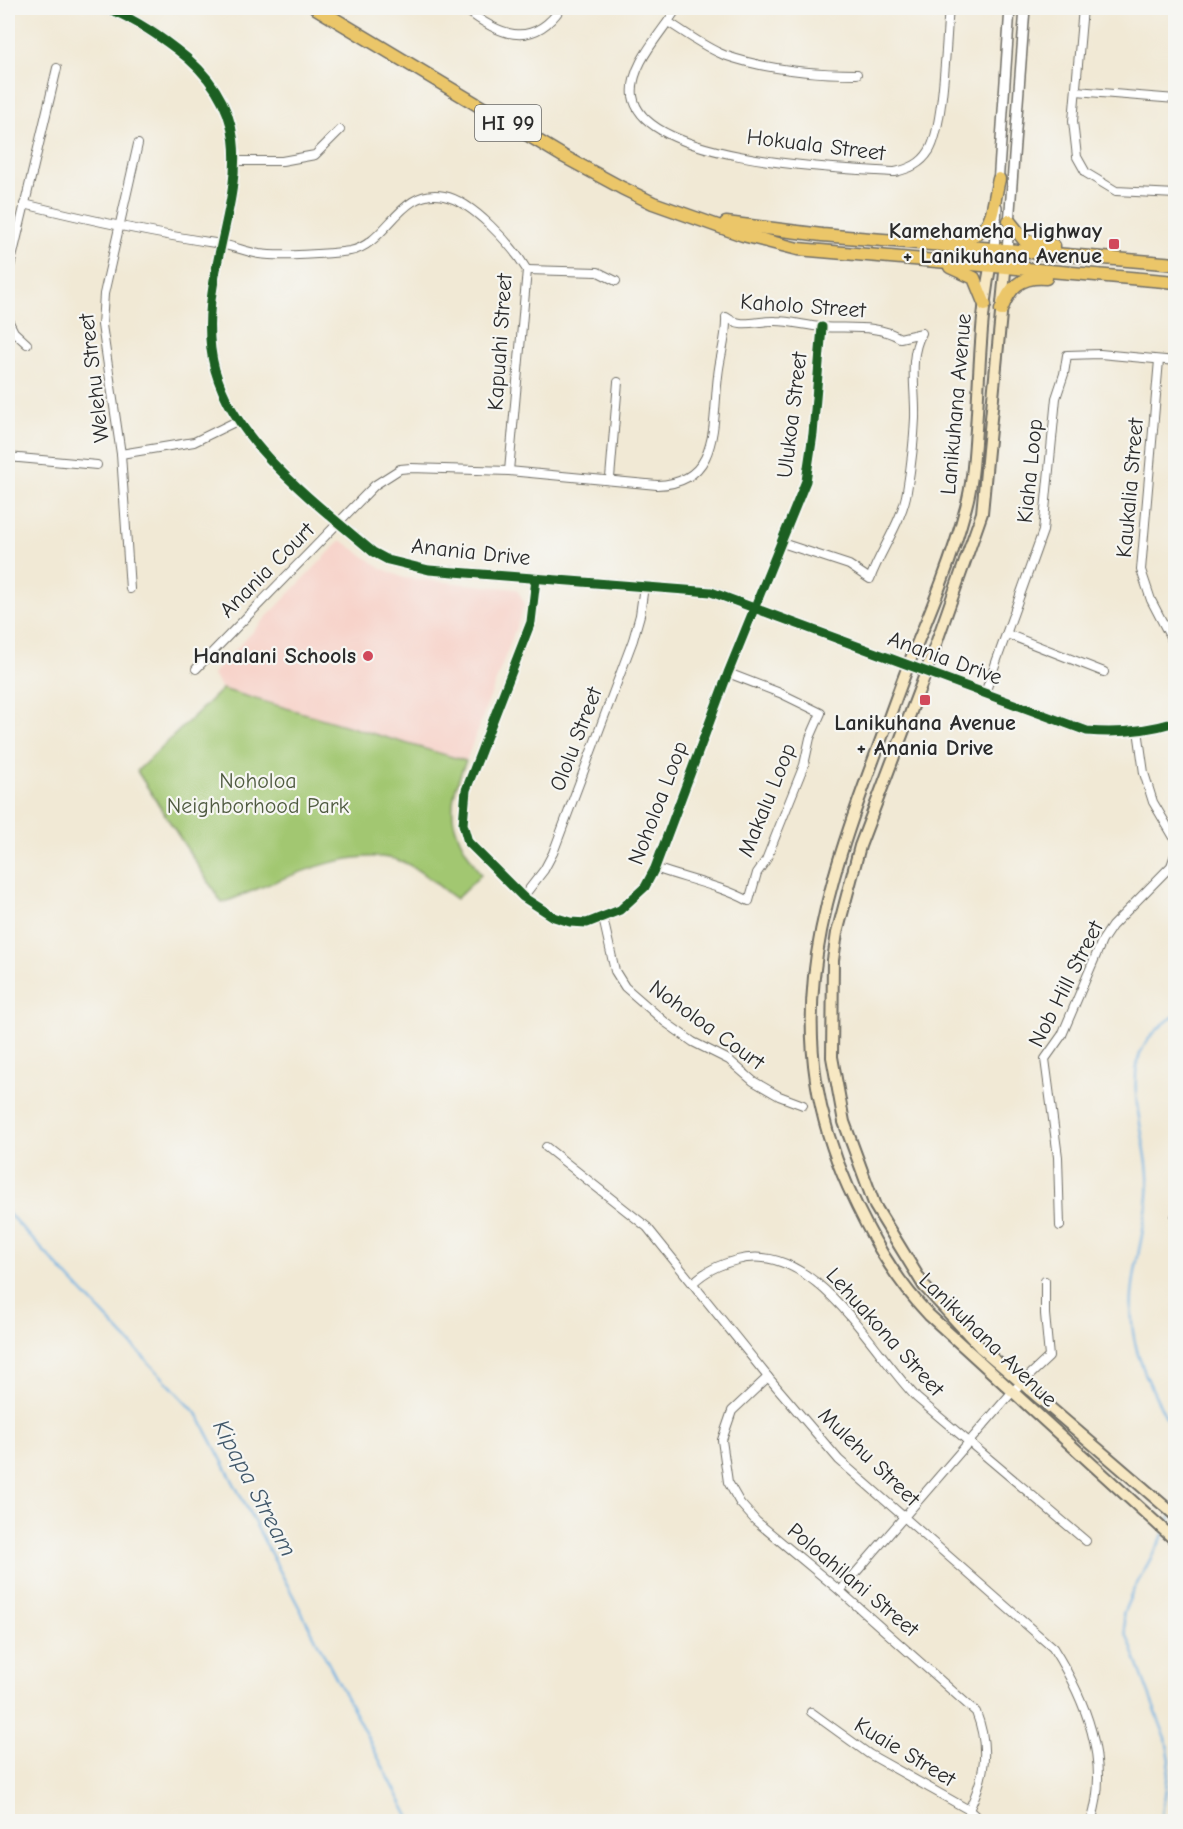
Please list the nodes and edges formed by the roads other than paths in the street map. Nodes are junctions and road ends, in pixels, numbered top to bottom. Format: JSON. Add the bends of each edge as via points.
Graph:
{"nodes":[{"id":1,"x":106,"y":8,"type":"edge"},
{"id":2,"x":316,"y":8,"type":"edge"},
{"id":3,"x":464,"y":8,"type":"edge"},
{"id":4,"x":561,"y":8,"type":"edge"},
{"id":5,"x":677,"y":8,"type":"edge"},
{"id":6,"x":949,"y":8,"type":"edge"},
{"id":7,"x":1010,"y":8,"type":"edge"},
{"id":8,"x":1025,"y":8,"type":"edge"},
{"id":9,"x":1083,"y":8,"type":"edge"},
{"id":10,"x":668,"y":22,"type":"junction"},
{"id":11,"x":57,"y":68,"type":"dead end"},
{"id":12,"x":856,"y":74,"type":"dead end"},
{"id":13,"x":1076,"y":91,"type":"junction"},
{"id":14,"x":1176,"y":99,"type":"edge"},
{"id":15,"x":340,"y":130,"type":"dead end"},
{"id":16,"x":138,"y":144,"type":"dead end"},
{"id":17,"x":235,"y":160,"type":"junction"},
{"id":18,"x":999,"y":180,"type":"junction"},
{"id":19,"x":1176,"y":194,"type":"edge"},
{"id":20,"x":24,"y":204,"type":"junction"},
{"id":21,"x":708,"y":221,"type":"junction"},
{"id":22,"x":1009,"y":221,"type":"junction"},
{"id":23,"x":118,"y":228,"type":"junction"},
{"id":24,"x":223,"y":244,"type":"junction"},
{"id":25,"x":942,"y":244,"type":"junction"},
{"id":26,"x":994,"y":249,"type":"junction"},
{"id":27,"x":1007,"y":251,"type":"junction"},
{"id":28,"x":935,"y":262,"type":"junction"},
{"id":29,"x":1162,"y":262,"type":"junction"},
{"id":30,"x":1176,"y":264,"type":"edge"},
{"id":31,"x":990,"y":266,"type":"junction"},
{"id":32,"x":1005,"y":267,"type":"junction"},
{"id":33,"x":527,"y":270,"type":"junction"},
{"id":34,"x":8,"y":275,"type":"edge"},
{"id":35,"x":616,"y":281,"type":"dead end"},
{"id":36,"x":1176,"y":283,"type":"edge"},
{"id":37,"x":985,"y":305,"type":"junction"},
{"id":38,"x":1001,"y":310,"type":"junction"},
{"id":39,"x":8,"y":320,"type":"edge"},
{"id":40,"x":822,"y":327,"type":"junction"},
{"id":41,"x":27,"y":344,"type":"dead end"},
{"id":42,"x":1158,"y":360,"type":"junction"},
{"id":43,"x":1176,"y":361,"type":"edge"},
{"id":44,"x":618,"y":381,"type":"dead end"},
{"id":45,"x":237,"y":421,"type":"junction"},
{"id":46,"x":121,"y":453,"type":"junction"},
{"id":47,"x":8,"y":457,"type":"edge"},
{"id":48,"x":97,"y":465,"type":"dead end"},
{"id":49,"x":509,"y":471,"type":"junction"},
{"id":50,"x":610,"y":478,"type":"junction"},
{"id":51,"x":339,"y":523,"type":"junction"},
{"id":52,"x":782,"y":543,"type":"junction"},
{"id":53,"x":536,"y":579,"type":"junction"},
{"id":54,"x":644,"y":586,"type":"junction"},
{"id":55,"x":130,"y":589,"type":"dead end"},
{"id":56,"x":755,"y":607,"type":"junction"},
{"id":57,"x":1007,"y":634,"type":"junction"},
{"id":58,"x":1176,"y":648,"type":"edge"},
{"id":59,"x":908,"y":666,"type":"junction"},
{"id":60,"x":196,"y":669,"type":"dead end"},
{"id":61,"x":926,"y":672,"type":"junction"},
{"id":62,"x":1104,"y":672,"type":"dead end"},
{"id":63,"x":729,"y":673,"type":"junction"},
{"id":64,"x":985,"y":693,"type":"junction"},
{"id":65,"x":1176,"y":722,"type":"edge"},
{"id":66,"x":1138,"y":730,"type":"junction"},
{"id":67,"x":1176,"y":841,"type":"edge"},
{"id":68,"x":1176,"y":852,"type":"edge"},
{"id":69,"x":655,"y":868,"type":"junction"},
{"id":70,"x":524,"y":897,"type":"junction"},
{"id":71,"x":603,"y":918,"type":"junction"},
{"id":72,"x":803,"y":1105,"type":"dead end"},
{"id":73,"x":546,"y":1147,"type":"dead end"},
{"id":74,"x":1060,"y":1226,"type":"dead end"},
{"id":75,"x":1045,"y":1281,"type":"dead end"},
{"id":76,"x":693,"y":1283,"type":"junction"},
{"id":77,"x":768,"y":1377,"type":"junction"},
{"id":78,"x":1016,"y":1388,"type":"junction"},
{"id":79,"x":970,"y":1442,"type":"junction"},
{"id":80,"x":903,"y":1516,"type":"junction"},
{"id":81,"x":1176,"y":1516,"type":"edge"},
{"id":82,"x":1086,"y":1541,"type":"dead end"},
{"id":83,"x":1176,"y":1541,"type":"edge"},
{"id":84,"x":840,"y":1591,"type":"junction"},
{"id":85,"x":811,"y":1712,"type":"dead end"},
{"id":86,"x":969,"y":1810,"type":"junction"},
{"id":87,"x":982,"y":1821,"type":"edge"},
{"id":88,"x":1091,"y":1821,"type":"edge"}],
"edges":[{"from":1,"to":17,"type":"street","name":"Anania Drive","via":[[192,60],[219,93],[233,131]]},
{"from":2,"to":21,"type":"main road","number":"HI 99","via":[[563,156],[653,203]]},
{"from":3,"to":4,"type":"street","via":[[488,27],[518,35],[544,25]]},
{"from":5,"to":10,"type":"street","name":"Hokuala Street"},
{"from":6,"to":10,"type":"street","name":"Hokuala Street","via":[[934,141],[920,162],[895,172],[776,163],[714,150],[657,130],[642,115],[633,96],[638,68]]},
{"from":7,"to":18,"type":"street","name":"Lanikuhana Avenue"},
{"from":8,"to":22,"type":"street","name":"Lanikuhana Avenue"},
{"from":9,"to":13,"type":"street"},
{"from":10,"to":12,"type":"street","via":[[724,54],[756,63]]},
{"from":11,"to":20,"type":"street"},
{"from":13,"to":14,"type":"street"},
{"from":13,"to":19,"type":"street","via":[[1074,138],[1077,157],[1086,173],[1116,191]]},
{"from":15,"to":17,"type":"street","via":[[315,155],[282,161]]},
{"from":16,"to":23,"type":"street","name":"Welehu Street"},
{"from":17,"to":24,"type":"street","name":"Anania Drive"},
{"from":18,"to":25,"type":"main road","via":[[984,231]]},
{"from":18,"to":26,"type":"street","name":"Lanikuhana Avenue"},
{"from":20,"to":23,"type":"street","name":"Kapuahi Street"},
{"from":20,"to":34,"type":"street"},
{"from":21,"to":25,"type":"main road","number":"HI 99"},
{"from":21,"to":28,"type":"main road","number":"HI 99","via":[[743,236],[798,249]]},
{"from":22,"to":27,"type":"street","name":"Lanikuhana Avenue"},
{"from":22,"to":29,"type":"main road","via":[[1018,236],[1029,243]]},
{"from":23,"to":24,"type":"street","name":"Kapuahi Street"},
{"from":23,"to":46,"type":"street","name":"Welehu Street","via":[[104,294],[102,325]]},
{"from":24,"to":33,"type":"street","name":"Kapuahi Street","via":[[260,254],[354,250],[367,243],[413,200],[442,195],[460,200],[468,207],[518,255]]},
{"from":24,"to":45,"type":"street","name":"Anania Drive","via":[[209,300],[208,335],[216,372]]},
{"from":25,"to":26,"type":"main road","number":"HI 99"},
{"from":26,"to":27,"type":"main road","number":"HI 99"},
{"from":26,"to":31,"type":"main road","name":"Lanikuhana Avenue"},
{"from":27,"to":29,"type":"main road","number":"HI 99"},
{"from":27,"to":32,"type":"main road","name":"Lanikuhana Avenue"},
{"from":28,"to":31,"type":"main road","number":"HI 99"},
{"from":28,"to":37,"type":"main road","via":[[974,278]]},
{"from":29,"to":30,"type":"main road","number":"HI 99"},
{"from":31,"to":32,"type":"main road","number":"HI 99"},
{"from":31,"to":37,"type":"main road","name":"Lanikuhana Avenue"},
{"from":32,"to":36,"type":"main road","number":"HI 99"},
{"from":32,"to":38,"type":"main road","name":"Lanikuhana Avenue"},
{"from":33,"to":35,"type":"street","via":[[598,272]]},
{"from":33,"to":49,"type":"street","name":"Kapuahi Street"},
{"from":36,"to":38,"type":"main road","via":[[1100,283],[1034,277],[1012,288]]},
{"from":37,"to":59,"type":"main road","name":"Lanikuhana Avenue","via":[[967,504],[951,559]]},
{"from":38,"to":61,"type":"main road","name":"Lanikuhana Avenue","via":[[982,513]]},
{"from":39,"to":41,"type":"street"},
{"from":40,"to":50,"type":"street","name":"Kaholo Street","via":[[775,321],[740,324],[726,317],[711,447],[697,472],[672,484]]},
{"from":40,"to":52,"type":"street","name":"Ulukoa Street","via":[[810,463]]},
{"from":40,"to":52,"type":"street","name":"Kaholo Street","via":[[890,332],[900,338],[922,333],[914,356],[915,418],[907,493],[870,579],[849,565]]},
{"from":42,"to":43,"type":"street","name":"Kiaha Loop"},
{"from":42,"to":57,"type":"street","name":"Kiaha Loop","via":[[1067,354],[1056,398],[1043,531]]},
{"from":42,"to":58,"type":"street","name":"Kaukalia Street","via":[[1141,570],[1151,600]]},
{"from":44,"to":50,"type":"street"},
{"from":45,"to":46,"type":"street","via":[[194,442]]},
{"from":45,"to":51,"type":"street","name":"Anania Drive","via":[[262,451]]},
{"from":46,"to":55,"type":"street","name":"Welehu Street"},
{"from":47,"to":48,"type":"street"},
{"from":49,"to":50,"type":"street","name":"Kaholo Street"},
{"from":49,"to":51,"type":"street","name":"Kaholo Street","via":[[400,469],[375,485]]},
{"from":51,"to":53,"type":"street","name":"Anania Drive","via":[[373,552],[405,565]]},
{"from":51,"to":60,"type":"street","name":"Anania Court"},
{"from":52,"to":56,"type":"street","name":"Ulukoa Street"},
{"from":53,"to":54,"type":"street","name":"Anania Drive"},
{"from":53,"to":70,"type":"street","name":"Noholoa Loop","via":[[531,622],[462,805],[468,842]]},
{"from":54,"to":56,"type":"street","name":"Anania Drive","via":[[711,592]]},
{"from":54,"to":70,"type":"street","name":"Ololu Street","via":[[633,640],[553,853]]},
{"from":56,"to":59,"type":"street","name":"Anania Drive"},
{"from":56,"to":63,"type":"street","name":"Noholoa Loop"},
{"from":57,"to":62,"type":"street"},
{"from":57,"to":64,"type":"street","name":"Kiaha Loop"},
{"from":59,"to":61,"type":"street","name":"Anania Drive"},
{"from":59,"to":78,"type":"main road","name":"Lanikuhana Avenue","via":[[841,848],[813,972],[811,1043],[822,1114],[841,1172],[878,1251],[906,1291],[929,1315]]},
{"from":61,"to":64,"type":"street","name":"Anania Drive"},
{"from":61,"to":78,"type":"main road","name":"Lanikuhana Avenue","via":[[860,846],[837,933],[830,1017],[832,1057],[844,1122],[875,1206],[924,1286]]},
{"from":63,"to":69,"type":"street","name":"Noholoa Loop"},
{"from":63,"to":69,"type":"street","name":"Makalu Loop","via":[[821,713],[804,765],[749,901],[728,890]]},
{"from":64,"to":66,"type":"street","name":"Anania Drive","via":[[1087,731]]},
{"from":65,"to":66,"type":"street","name":"Anania Drive"},
{"from":66,"to":67,"type":"street","via":[[1150,792]]},
{"from":68,"to":74,"type":"street","name":"Nob Hill Street","via":[[1171,866],[1102,941],[1062,1035],[1045,1059],[1058,1157]]},
{"from":69,"to":71,"type":"street","name":"Noholoa Loop","via":[[633,900]]},
{"from":70,"to":71,"type":"street","name":"Noholoa Loop","via":[[548,914],[570,922],[587,923]]},
{"from":71,"to":72,"type":"street","name":"Noholoa Court","via":[[615,971],[626,987],[693,1042],[729,1060],[753,1081],[779,1096]]},
{"from":73,"to":76,"type":"street","name":"Mulehu Street","via":[[647,1227]]},
{"from":75,"to":78,"type":"street","via":[[1049,1357]]},
{"from":76,"to":77,"type":"street","name":"Mulehu Street"},
{"from":76,"to":79,"type":"street","name":"Lehuakona Street","via":[[700,1276],[743,1258],[773,1260],[806,1273],[834,1298],[895,1375]]},
{"from":77,"to":80,"type":"street","name":"Mulehu Street","via":[[839,1460]]},
{"from":77,"to":84,"type":"street","name":"Poloahilani Street","via":[[742,1399],[727,1419],[722,1440],[728,1482],[756,1521]]},
{"from":78,"to":79,"type":"street"},
{"from":78,"to":81,"type":"main road","name":"Lanikuhana Avenue"},
{"from":78,"to":83,"type":"main road","name":"Lanikuhana Avenue"},
{"from":79,"to":80,"type":"street"},
{"from":79,"to":82,"type":"street","name":"Lehuakona Street"},
{"from":80,"to":84,"type":"street"},
{"from":80,"to":88,"type":"street","name":"Mulehu Street","via":[[1035,1630],[1065,1667],[1098,1751],[1100,1771]]},
{"from":84,"to":86,"type":"street","name":"Poloahilani Street","via":[[976,1712],[986,1760]]},
{"from":85,"to":86,"type":"street","name":"Kuaie Street","via":[[869,1754]]},
{"from":86,"to":87,"type":"street","name":"Kuaie Street"}]}
